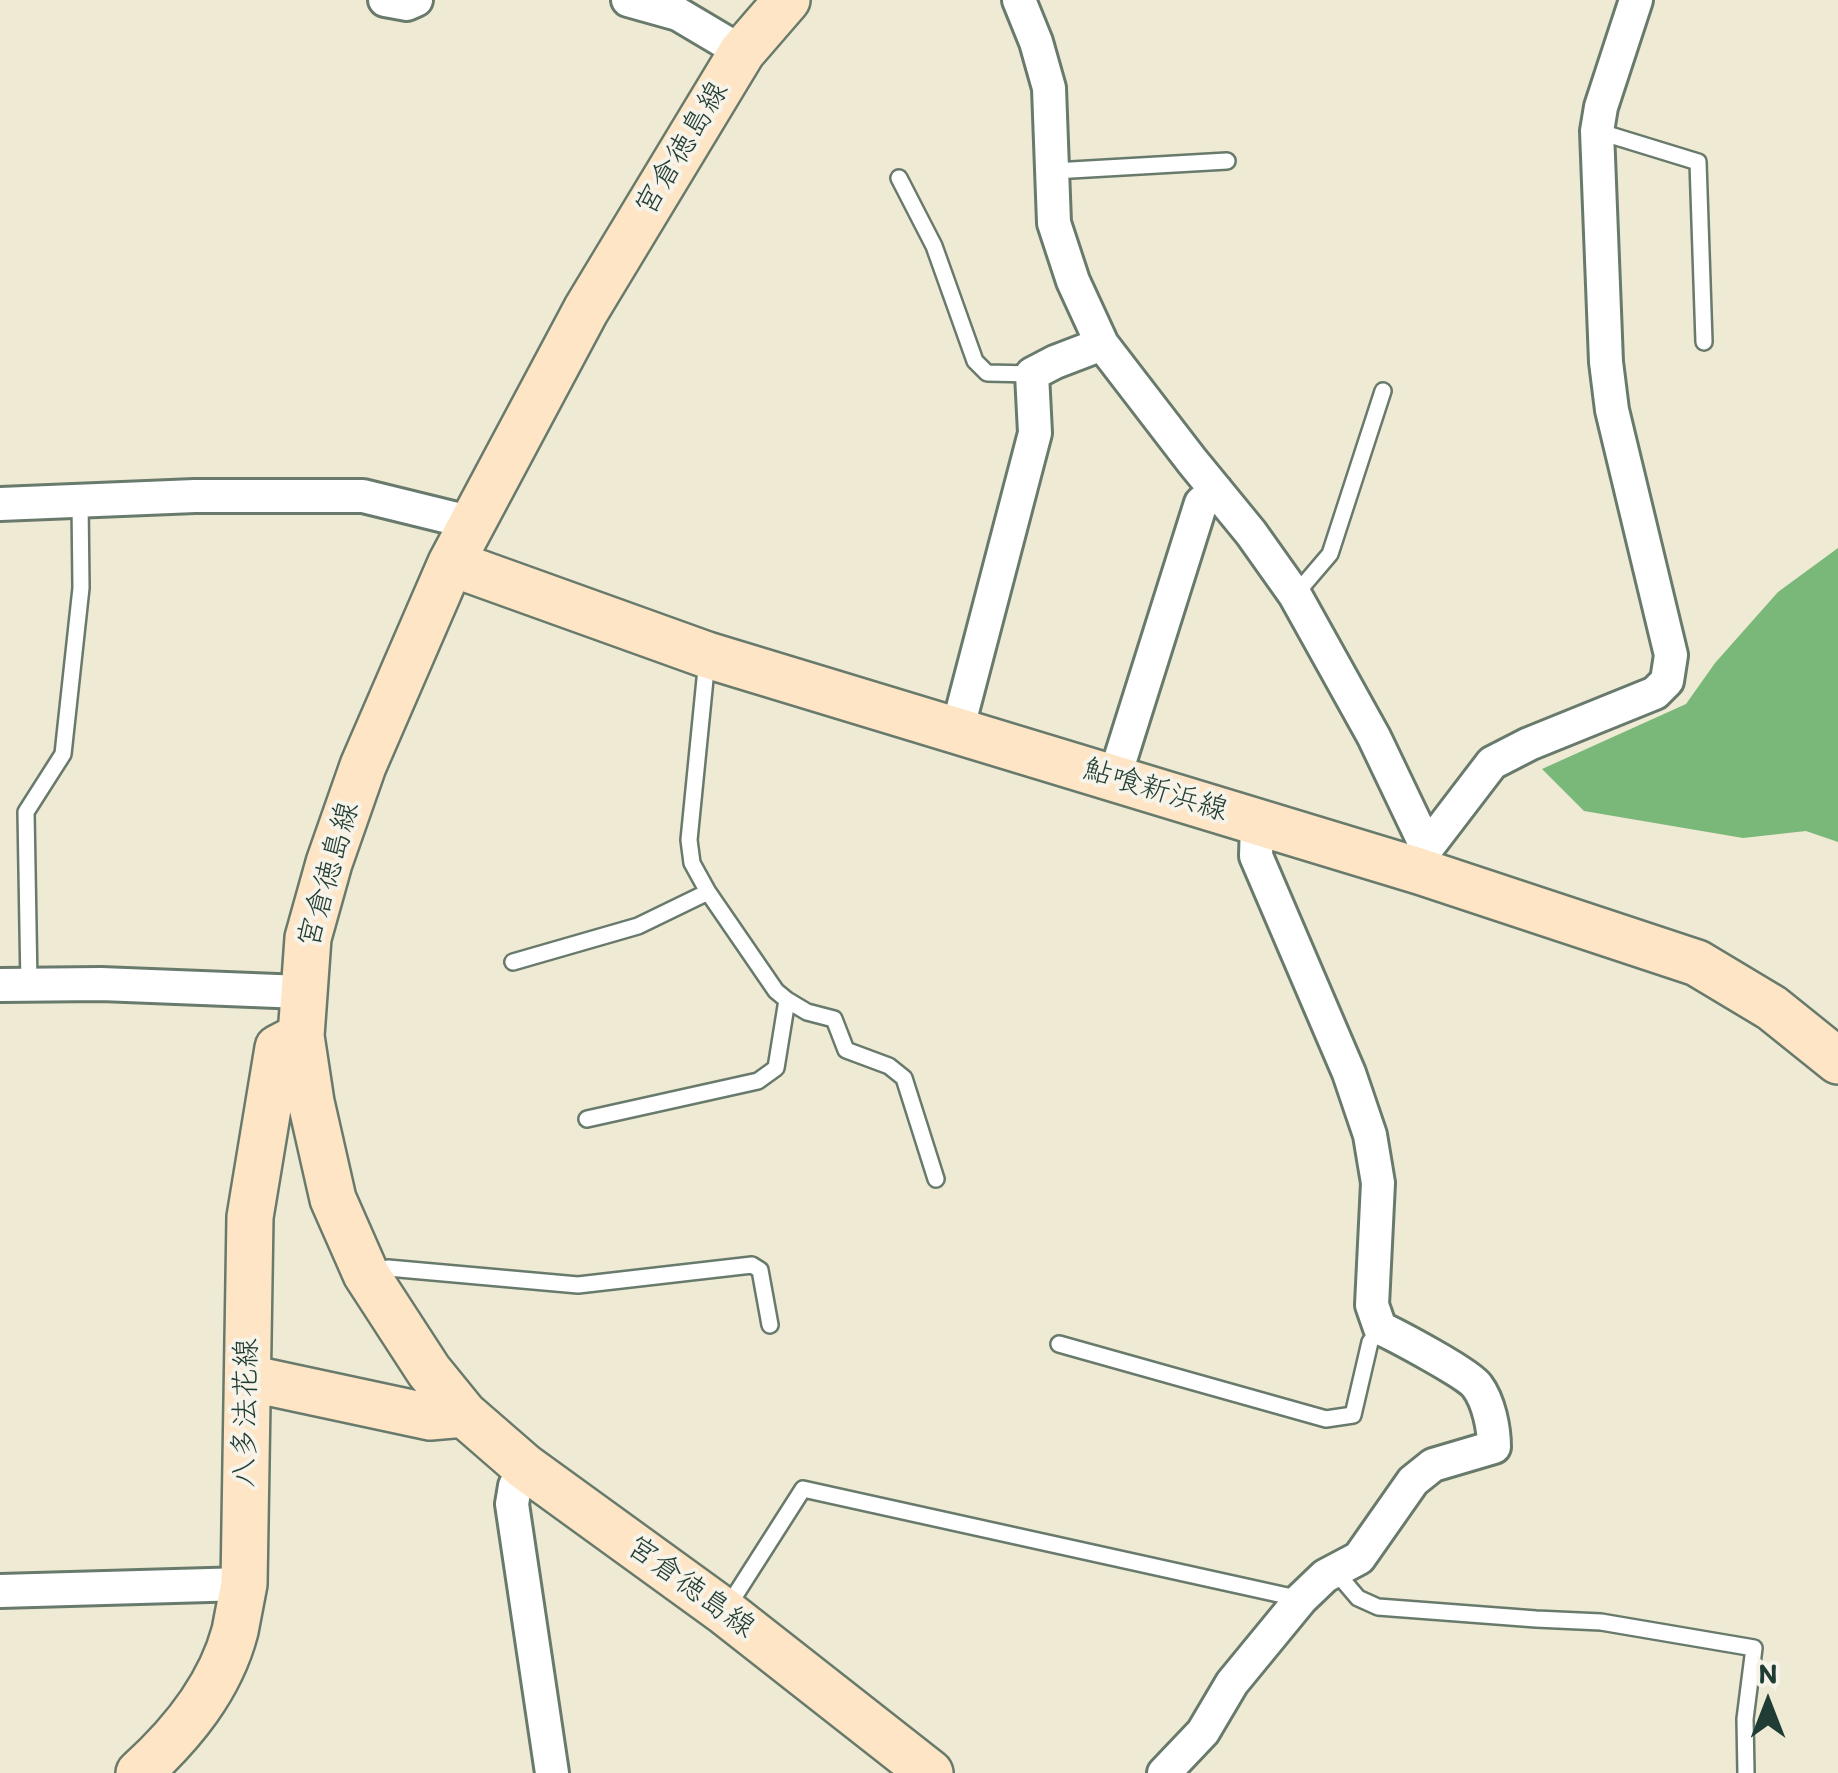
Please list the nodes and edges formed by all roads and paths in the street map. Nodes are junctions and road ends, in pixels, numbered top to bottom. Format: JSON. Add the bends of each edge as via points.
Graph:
{"nodes":[{"id":1,"x":385,"y":0,"type":"edge"},
{"id":2,"x":416,"y":0,"type":"edge"},
{"id":3,"x":628,"y":0,"type":"edge"},
{"id":4,"x":786,"y":0,"type":"edge"},
{"id":5,"x":1019,"y":0,"type":"edge"},
{"id":6,"x":1636,"y":0,"type":"edge"},
{"id":7,"x":742,"y":52,"type":"junction"},
{"id":8,"x":1598,"y":131,"type":"junction"},
{"id":9,"x":1228,"y":161,"type":"dead end"},
{"id":10,"x":1054,"y":171,"type":"junction"},
{"id":11,"x":899,"y":178,"type":"dead end"},
{"id":12,"x":1704,"y":342,"type":"dead end"},
{"id":13,"x":1102,"y":344,"type":"junction"},
{"id":14,"x":1032,"y":374,"type":"junction"},
{"id":15,"x":1383,"y":390,"type":"dead end"},
{"id":16,"x":1216,"y":490,"type":"junction"},
{"id":17,"x":80,"y":501,"type":"junction"},
{"id":18,"x":0,"y":504,"type":"edge"},
{"id":19,"x":473,"y":523,"type":"junction"},
{"id":20,"x":451,"y":563,"type":"junction"},
{"id":21,"x":1295,"y":595,"type":"junction"},
{"id":22,"x":707,"y":654,"type":"junction"},
{"id":23,"x":958,"y":731,"type":"junction"},
{"id":24,"x":1114,"y":779,"type":"junction"},
{"id":25,"x":1257,"y":822,"type":"junction"},
{"id":26,"x":1423,"y":859,"type":"junction"},
{"id":27,"x":708,"y":892,"type":"junction"},
{"id":28,"x":513,"y":962,"type":"dead end"},
{"id":29,"x":14,"y":985,"type":"edge"},
{"id":30,"x":302,"y":992,"type":"junction"},
{"id":31,"x":787,"y":1000,"type":"junction"},
{"id":32,"x":301,"y":1036,"type":"junction"},
{"id":33,"x":1838,"y":1061,"type":"edge"},
{"id":34,"x":588,"y":1118,"type":"dead end"},
{"id":35,"x":936,"y":1179,"type":"dead end"},
{"id":36,"x":366,"y":1274,"type":"junction"},
{"id":37,"x":770,"y":1325,"type":"dead end"},
{"id":38,"x":1380,"y":1328,"type":"junction"},
{"id":39,"x":1059,"y":1344,"type":"dead end"},
{"id":40,"x":248,"y":1378,"type":"junction"},
{"id":41,"x":464,"y":1414,"type":"junction"},
{"id":42,"x":525,"y":1468,"type":"junction"},
{"id":43,"x":1335,"y":1571,"type":"junction"},
{"id":44,"x":244,"y":1584,"type":"junction"},
{"id":45,"x":0,"y":1591,"type":"edge"},
{"id":46,"x":1301,"y":1599,"type":"junction"},
{"id":47,"x":725,"y":1612,"type":"junction"},
{"id":48,"x":139,"y":1773,"type":"edge"},
{"id":49,"x":552,"y":1773,"type":"edge"},
{"id":50,"x":930,"y":1773,"type":"edge"},
{"id":51,"x":1164,"y":1773,"type":"edge"},
{"id":52,"x":1746,"y":1773,"type":"edge"}],
"edges":[{"from":1,"to":2,"type":"street"},
{"from":3,"to":7,"type":"street","via":[[678,14]]},
{"from":4,"to":7,"type":"main road","name":"宮倉徳島線"},
{"from":5,"to":10,"type":"street","via":[[1049,88]]},
{"from":6,"to":8,"type":"street"},
{"from":7,"to":19,"type":"main road","name":"宮倉徳島線","via":[[586,310]]},
{"from":8,"to":12,"type":"lane","via":[[1698,162]]},
{"from":8,"to":26,"type":"street","via":[[1610,394],[1671,654],[1667,681],[1655,694],[1492,763]]},
{"from":9,"to":10,"type":"lane"},
{"from":10,"to":13,"type":"street","via":[[1054,224]]},
{"from":11,"to":14,"type":"lane","via":[[934,246],[975,361],[987,372]]},
{"from":13,"to":14,"type":"street"},
{"from":13,"to":16,"type":"street"},
{"from":14,"to":23,"type":"street","via":[[1035,433]]},
{"from":15,"to":21,"type":"lane","via":[[1330,554]]},
{"from":16,"to":21,"type":"street"},
{"from":16,"to":24,"type":"street","via":[[1201,503]]},
{"from":17,"to":18,"type":"street"},
{"from":17,"to":19,"type":"street","via":[[363,496]]},
{"from":17,"to":29,"type":"lane","via":[[81,588],[63,754],[26,812]]},
{"from":19,"to":20,"type":"main road","name":"宮倉徳島線"},
{"from":20,"to":22,"type":"main road","name":"鮎喰新浜線"},
{"from":20,"to":30,"type":"main road","name":"宮倉徳島線","via":[[362,766],[308,938]]},
{"from":21,"to":26,"type":"street","via":[[1374,737]]},
{"from":22,"to":23,"type":"main road","name":"鮎喰新浜線"},
{"from":22,"to":27,"type":"lane","via":[[689,840],[692,863]]},
{"from":23,"to":24,"type":"main road","name":"鮎喰新浜線"},
{"from":24,"to":25,"type":"main road","name":"鮎喰新浜線"},
{"from":25,"to":26,"type":"main road","name":"鮎喰新浜線"},
{"from":25,"to":38,"type":"street","via":[[1256,856],[1370,1135],[1378,1183],[1372,1305]]},
{"from":26,"to":33,"type":"main road","name":"鮎喰新浜線","via":[[1696,964],[1772,1008]]},
{"from":27,"to":28,"type":"lane","via":[[638,926]]},
{"from":27,"to":31,"type":"lane"},
{"from":29,"to":30,"type":"street"},
{"from":30,"to":32,"type":"main road","name":"宮倉徳島線"},
{"from":31,"to":34,"type":"lane","via":[[776,1068],[758,1081]]},
{"from":31,"to":35,"type":"lane","via":[[834,1019],[846,1050],[904,1078]]},
{"from":32,"to":36,"type":"main road","name":"宮倉徳島線","via":[[333,1200]]},
{"from":32,"to":40,"type":"main road","name":"八多法花線","via":[[278,1048],[250,1217]]},
{"from":36,"to":37,"type":"lane","via":[[388,1268],[578,1285],[752,1265],[760,1270]]},
{"from":36,"to":41,"type":"main road","name":"宮倉徳島線"},
{"from":38,"to":39,"type":"lane","via":[[1370,1342],[1353,1415],[1326,1419]]},
{"from":38,"to":43,"type":"street","via":[[1477,1384],[1494,1426],[1494,1448],[1433,1466],[1413,1481],[1359,1558]]},
{"from":40,"to":41,"type":"main road","via":[[430,1417]]},
{"from":40,"to":44,"type":"main road","name":"八多法花線"},
{"from":41,"to":42,"type":"main road","name":"宮倉徳島線"},
{"from":42,"to":47,"type":"main road","name":"宮倉徳島線"},
{"from":42,"to":49,"type":"street","via":[[512,1504]]},
{"from":43,"to":46,"type":"street"},
{"from":43,"to":52,"type":"lane","via":[[1358,1598],[1378,1606],[1601,1622],[1754,1648]]},
{"from":44,"to":45,"type":"street"},
{"from":44,"to":48,"type":"main road","name":"八多法花線","via":[[234,1633],[208,1694]]},
{"from":46,"to":47,"type":"lane","via":[[803,1489]]},
{"from":46,"to":51,"type":"street","via":[[1232,1684],[1204,1732]]},
{"from":47,"to":50,"type":"main road","name":"宮倉徳島線"}]}
